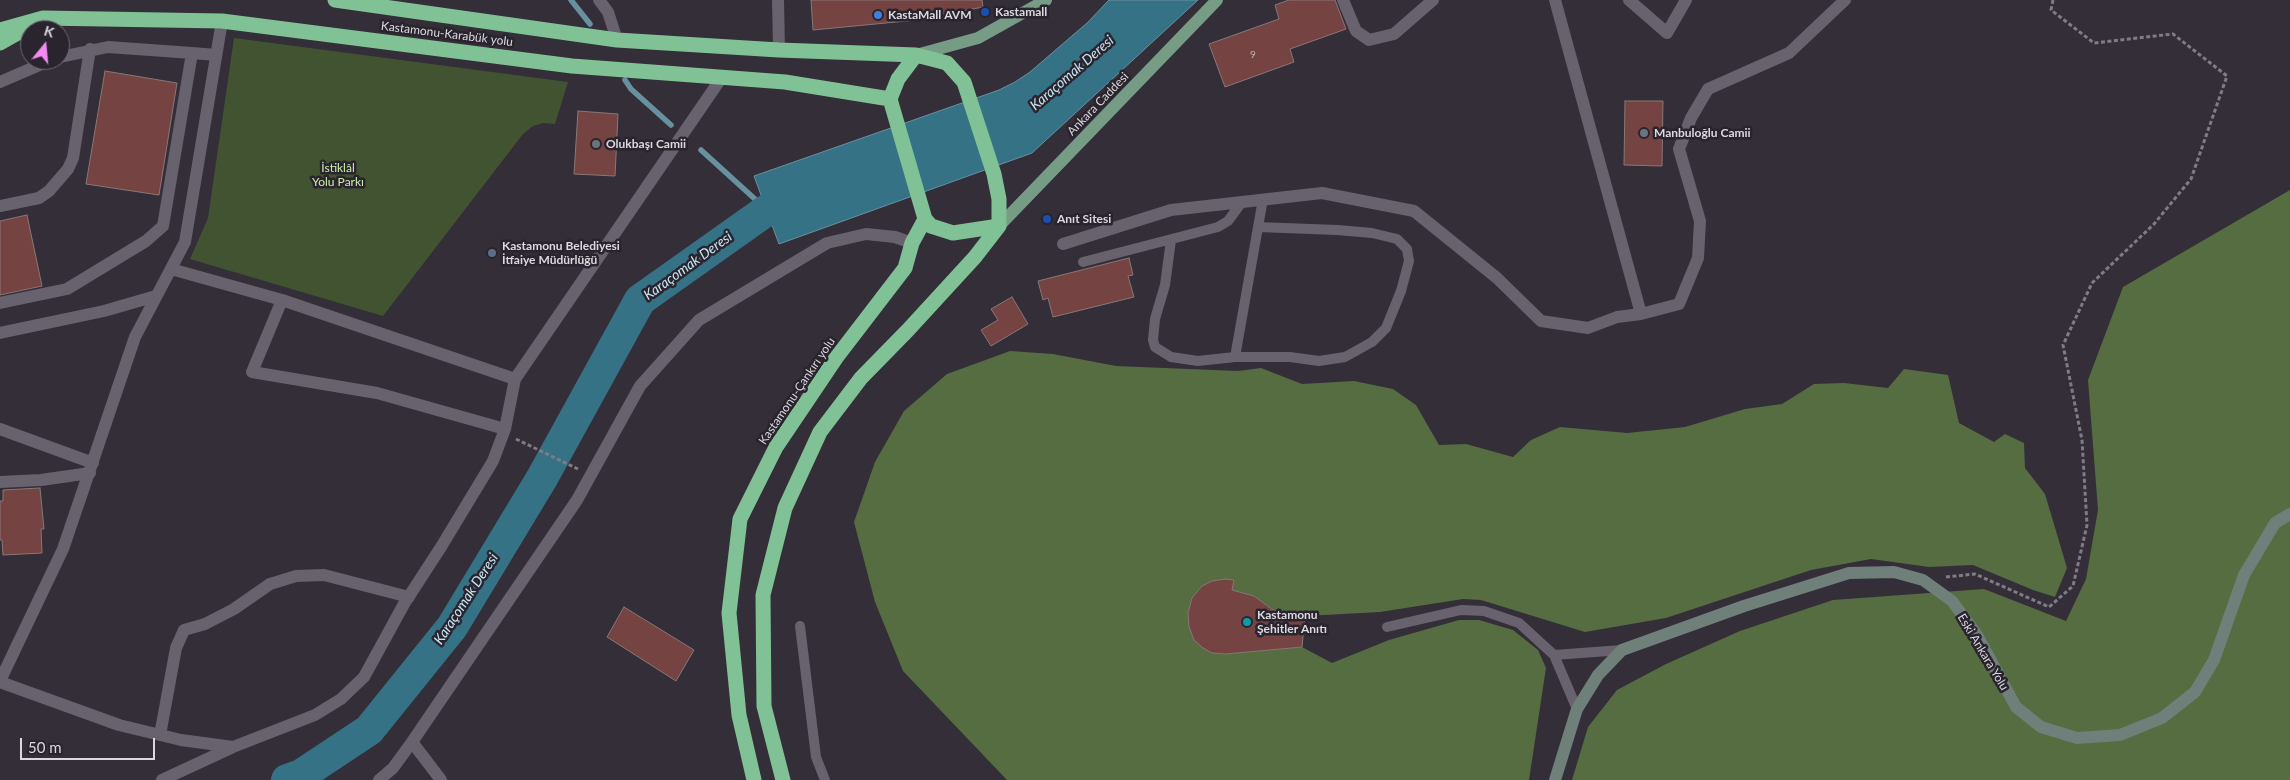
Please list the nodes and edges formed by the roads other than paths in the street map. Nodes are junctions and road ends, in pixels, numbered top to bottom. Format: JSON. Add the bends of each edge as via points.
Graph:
{"nodes":[{"id":1,"x":335,"y":0,"type":"edge"},
{"id":2,"x":599,"y":0,"type":"edge"},
{"id":3,"x":778,"y":0,"type":"edge"},
{"id":4,"x":1046,"y":0,"type":"edge"},
{"id":5,"x":1217,"y":0,"type":"edge"},
{"id":6,"x":1343,"y":0,"type":"edge"},
{"id":7,"x":1433,"y":0,"type":"edge"},
{"id":8,"x":1555,"y":0,"type":"edge"},
{"id":9,"x":1629,"y":0,"type":"edge"},
{"id":10,"x":1686,"y":0,"type":"edge"},
{"id":11,"x":1845,"y":0,"type":"edge"},
{"id":12,"x":43,"y":18,"type":"junction"},
{"id":13,"x":222,"y":21,"type":"junction"},
{"id":14,"x":0,"y":30,"type":"edge"},
{"id":15,"x":617,"y":40,"type":"junction"},
{"id":16,"x":0,"y":43,"type":"edge"},
{"id":17,"x":90,"y":49,"type":"junction"},
{"id":18,"x":778,"y":50,"type":"junction"},
{"id":19,"x":192,"y":53,"type":"junction"},
{"id":20,"x":70,"y":54,"type":"edge"},
{"id":21,"x":216,"y":55,"type":"junction"},
{"id":22,"x":916,"y":55,"type":"junction"},
{"id":23,"x":28,"y":70,"type":"edge"},
{"id":24,"x":722,"y":78,"type":"junction"},
{"id":25,"x":0,"y":82,"type":"edge"},
{"id":26,"x":890,"y":99,"type":"junction"},
{"id":27,"x":1263,"y":199,"type":"junction"},
{"id":28,"x":1242,"y":202,"type":"junction"},
{"id":29,"x":0,"y":206,"type":"edge"},
{"id":30,"x":926,"y":219,"type":"junction"},
{"id":31,"x":999,"y":226,"type":"junction"},
{"id":32,"x":1258,"y":227,"type":"junction"},
{"id":33,"x":1171,"y":240,"type":"junction"},
{"id":34,"x":912,"y":243,"type":"junction"},
{"id":35,"x":1063,"y":244,"type":"dead end"},
{"id":36,"x":1083,"y":262,"type":"dead end"},
{"id":37,"x":171,"y":268,"type":"junction"},
{"id":38,"x":156,"y":296,"type":"junction"},
{"id":39,"x":282,"y":300,"type":"junction"},
{"id":40,"x":0,"y":303,"type":"edge"},
{"id":41,"x":1641,"y":314,"type":"junction"},
{"id":42,"x":0,"y":333,"type":"edge"},
{"id":43,"x":1235,"y":358,"type":"junction"},
{"id":44,"x":515,"y":379,"type":"junction"},
{"id":45,"x":0,"y":429,"type":"edge"},
{"id":46,"x":505,"y":429,"type":"junction"},
{"id":47,"x":91,"y":468,"type":"junction"},
{"id":48,"x":0,"y":482,"type":"edge"},
{"id":49,"x":2290,"y":514,"type":"edge"},
{"id":50,"x":409,"y":597,"type":"junction"},
{"id":51,"x":800,"y":626,"type":"dead end"},
{"id":52,"x":1387,"y":627,"type":"dead end"},
{"id":53,"x":1622,"y":650,"type":"junction"},
{"id":54,"x":1554,"y":655,"type":"junction"},
{"id":55,"x":0,"y":682,"type":"edge"},
{"id":56,"x":1577,"y":708,"type":"junction"},
{"id":57,"x":160,"y":735,"type":"junction"},
{"id":58,"x":412,"y":742,"type":"junction"},
{"id":59,"x":233,"y":747,"type":"junction"},
{"id":60,"x":162,"y":780,"type":"edge"},
{"id":61,"x":379,"y":780,"type":"edge"},
{"id":62,"x":441,"y":780,"type":"edge"},
{"id":63,"x":754,"y":780,"type":"edge"},
{"id":64,"x":784,"y":780,"type":"edge"},
{"id":65,"x":825,"y":780,"type":"edge"},
{"id":66,"x":1555,"y":780,"type":"edge"}],
"edges":[{"from":1,"to":15,"type":"highway"},
{"from":2,"to":15,"type":"street","via":[[608,12]]},
{"from":3,"to":18,"type":"street"},
{"from":4,"to":22,"type":"main road","via":[[978,38]]},
{"from":5,"to":31,"type":"main road","name":"Ankara Caddesi"},
{"from":6,"to":7,"type":"street","via":[[1356,31],[1369,40],[1394,34]]},
{"from":8,"to":41,"type":"street"},
{"from":9,"to":10,"type":"street","via":[[1667,33]]},
{"from":11,"to":41,"type":"street","via":[[1788,53],[1708,89],[1690,118],[1680,149],[1700,221],[1698,258],[1679,304]]},
{"from":12,"to":13,"type":"highway","name":"Kastamonu-Karabük yolu"},
{"from":12,"to":14,"type":"highway","name":"Kastamonu-Karabük yolu"},
{"from":12,"to":16,"type":"highway"},
{"from":13,"to":21,"type":"street"},
{"from":13,"to":24,"type":"highway","name":"Kastamonu-Karabük yolu","via":[[572,66]]},
{"from":15,"to":18,"type":"highway"},
{"from":17,"to":19,"type":"street","via":[[108,47]]},
{"from":17,"to":20,"type":"street"},
{"from":17,"to":29,"type":"street","via":[[73,158],[68,169],[39,198]]},
{"from":18,"to":22,"type":"highway"},
{"from":19,"to":21,"type":"street"},
{"from":19,"to":40,"type":"street","via":[[163,226],[146,241],[67,290]]},
{"from":21,"to":37,"type":"street","via":[[185,242]]},
{"from":22,"to":26,"type":"highway","via":[[898,79]]},
{"from":22,"to":31,"type":"highway","via":[[947,63],[964,82],[994,174],[999,199]]},
{"from":23,"to":25,"type":"street"},
{"from":24,"to":26,"type":"highway","name":"Kastamonu-Karabük yolu","via":[[785,82]]},
{"from":24,"to":44,"type":"street"},
{"from":26,"to":30,"type":"highway"},
{"from":27,"to":28,"type":"street"},
{"from":27,"to":32,"type":"lane"},
{"from":27,"to":41,"type":"street","via":[[1322,193],[1414,211],[1497,278],[1541,321],[1588,328]]},
{"from":28,"to":33,"type":"lane","via":[[1228,221]]},
{"from":28,"to":35,"type":"street","via":[[1171,210]]},
{"from":30,"to":31,"type":"highway","via":[[931,226],[953,233]]},
{"from":30,"to":34,"type":"highway","name":"Kastamonu-Çankırı yolu"},
{"from":31,"to":64,"type":"highway","via":[[975,257],[861,378],[820,432],[785,508],[763,595],[764,706]]},
{"from":32,"to":43,"type":"lane"},
{"from":32,"to":43,"type":"lane","via":[[1372,233],[1397,239],[1408,248],[1409,261],[1386,328],[1372,342],[1345,358],[1319,361]]},
{"from":33,"to":36,"type":"lane"},
{"from":33,"to":43,"type":"lane","via":[[1165,285],[1155,319],[1155,347],[1171,357],[1184,359]]},
{"from":34,"to":58,"type":"street","via":[[895,236],[866,234],[827,243],[699,320],[640,386],[577,500]]},
{"from":34,"to":63,"type":"highway","name":"Kastamonu-Çankırı yolu","via":[[905,268],[836,358],[776,447],[740,518],[730,613],[739,715]]},
{"from":37,"to":38,"type":"street"},
{"from":37,"to":39,"type":"street"},
{"from":38,"to":42,"type":"street","via":[[104,312]]},
{"from":38,"to":47,"type":"street","via":[[135,337]]},
{"from":39,"to":44,"type":"street"},
{"from":39,"to":46,"type":"street","via":[[252,372],[377,393]]},
{"from":44,"to":46,"type":"street"},
{"from":45,"to":47,"type":"street"},
{"from":46,"to":50,"type":"street","via":[[493,461]]},
{"from":47,"to":48,"type":"street","via":[[40,480]]},
{"from":47,"to":55,"type":"street","via":[[63,549]]},
{"from":49,"to":53,"type":"street","name":"Eski Ankara Yolu","via":[[2275,522],[2244,575],[2214,660],[2194,692],[2162,718],[2120,735],[2077,738],[2042,727],[2016,708],[1977,636],[1952,601],[1923,580],[1894,572],[1849,573]]},
{"from":50,"to":57,"type":"street","via":[[324,575],[296,576],[270,584],[234,609],[205,624],[184,630],[176,648]]},
{"from":50,"to":59,"type":"street","via":[[364,678],[341,699],[315,715]]},
{"from":51,"to":65,"type":"lane","via":[[816,757]]},
{"from":52,"to":54,"type":"lane","via":[[1461,610],[1484,611],[1519,623]]},
{"from":53,"to":54,"type":"lane"},
{"from":53,"to":56,"type":"street","name":"Eski Ankara Yolu","via":[[1598,675]]},
{"from":54,"to":56,"type":"lane"},
{"from":55,"to":57,"type":"street"},
{"from":56,"to":66,"type":"street","name":"Eski Ankara Yolu"},
{"from":57,"to":59,"type":"street"},
{"from":58,"to":61,"type":"street","via":[[393,768]]},
{"from":58,"to":62,"type":"street"},
{"from":59,"to":60,"type":"street"}]}
